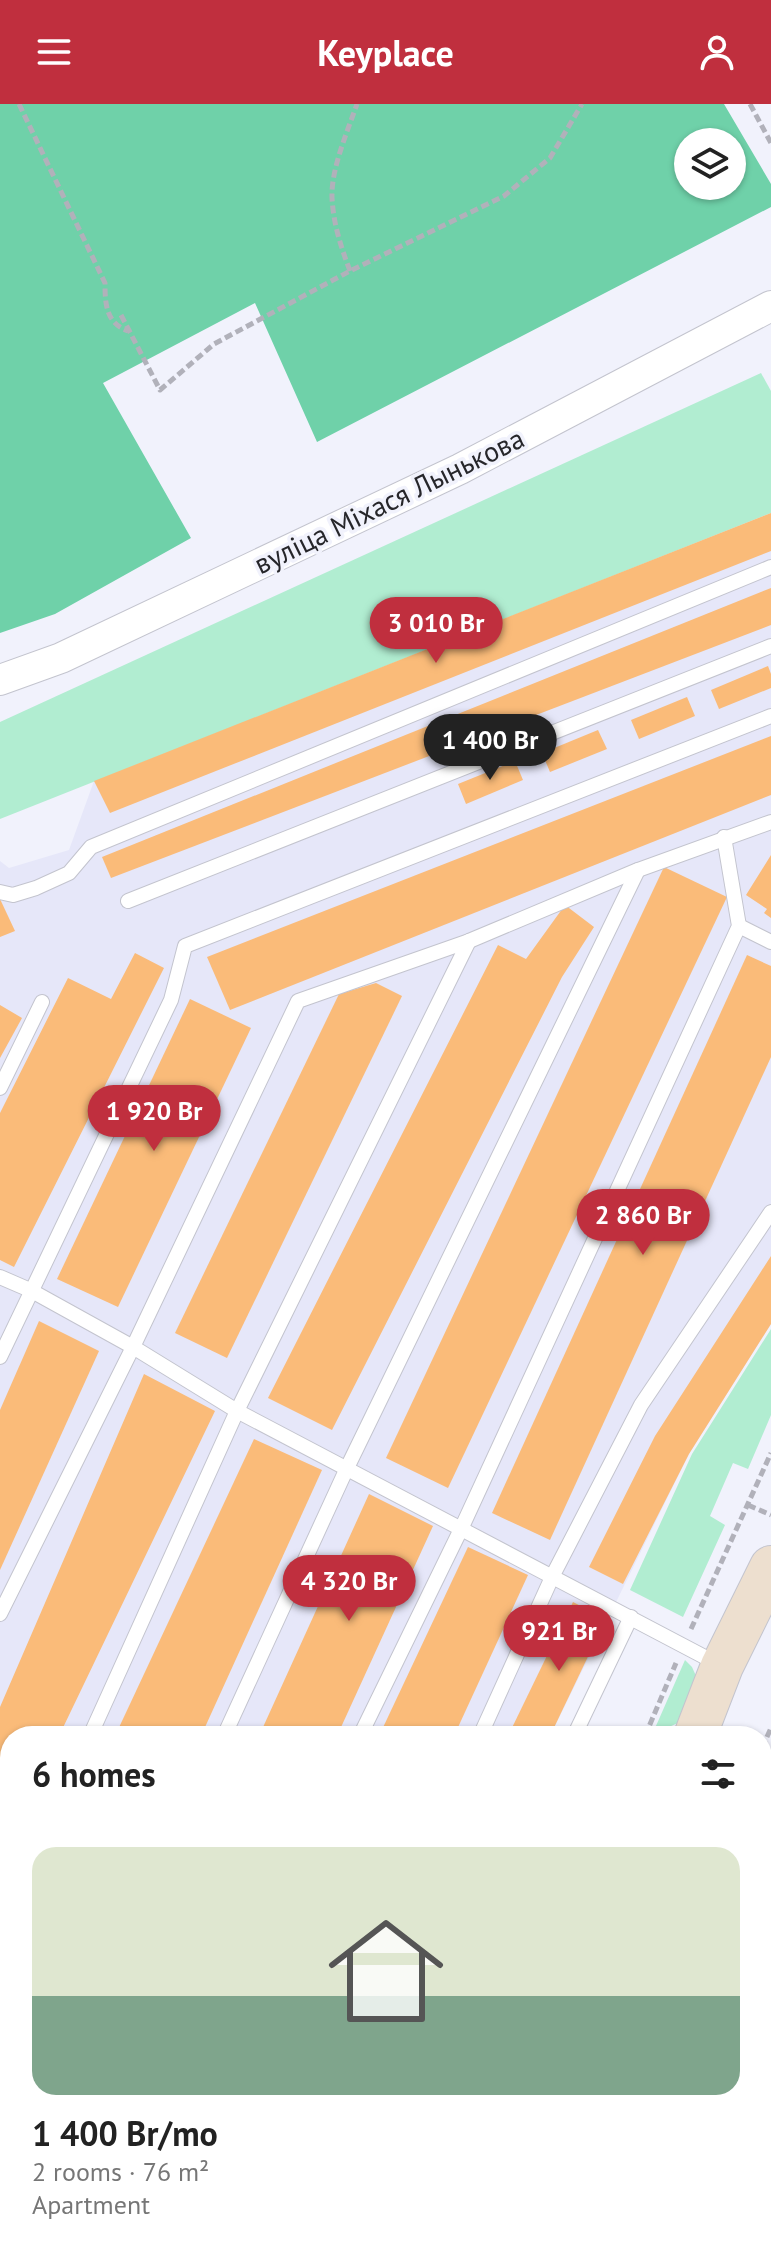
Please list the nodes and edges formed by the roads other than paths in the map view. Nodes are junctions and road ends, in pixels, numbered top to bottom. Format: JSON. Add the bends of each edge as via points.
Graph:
{"nodes":[{"id":1,"x":771,"y":306,"type":"edge"},
{"id":2,"x":771,"y":567,"type":"edge"},
{"id":3,"x":771,"y":646,"type":"edge"},
{"id":4,"x":0,"y":680,"type":"edge"},
{"id":5,"x":771,"y":716,"type":"edge"},
{"id":6,"x":771,"y":822,"type":"edge"},
{"id":7,"x":724,"y":837,"type":"junction"},
{"id":8,"x":638,"y":870,"type":"junction"},
{"id":9,"x":0,"y":892,"type":"edge"},
{"id":10,"x":128,"y":901,"type":"dead end"},
{"id":11,"x":739,"y":926,"type":"junction"},
{"id":12,"x":469,"y":941,"type":"junction"},
{"id":13,"x":771,"y":942,"type":"edge"},
{"id":14,"x":42,"y":1002,"type":"dead end"},
{"id":15,"x":0,"y":1088,"type":"edge"},
{"id":16,"x":771,"y":1212,"type":"edge"},
{"id":17,"x":0,"y":1277,"type":"edge"},
{"id":18,"x":30,"y":1290,"type":"junction"},
{"id":19,"x":133,"y":1347,"type":"junction"},
{"id":20,"x":0,"y":1357,"type":"edge"},
{"id":21,"x":237,"y":1411,"type":"junction"},
{"id":22,"x":347,"y":1468,"type":"junction"},
{"id":23,"x":462,"y":1527,"type":"junction"},
{"id":24,"x":771,"y":1567,"type":"edge"},
{"id":25,"x":553,"y":1575,"type":"junction"},
{"id":26,"x":0,"y":1614,"type":"edge"},
{"id":27,"x":631,"y":1617,"type":"junction"},
{"id":28,"x":722,"y":1666,"type":"junction"},
{"id":29,"x":95,"y":1726,"type":"edge"},
{"id":30,"x":229,"y":1726,"type":"edge"},
{"id":31,"x":365,"y":1726,"type":"edge"},
{"id":32,"x":485,"y":1726,"type":"edge"},
{"id":33,"x":579,"y":1726,"type":"edge"},
{"id":34,"x":699,"y":1726,"type":"edge"}],
"edges":[{"from":1,"to":4,"type":"street","name":"вуліца Міхася Лынькова","via":[[460,469],[61,658]]},
{"from":2,"to":9,"type":"lane","via":[[91,847],[69,873],[36,888],[13,895]]},
{"from":3,"to":10,"type":"lane"},
{"from":5,"to":18,"type":"lane","via":[[185,946],[171,1000]]},
{"from":6,"to":7,"type":"lane"},
{"from":7,"to":8,"type":"lane"},
{"from":7,"to":11,"type":"lane"},
{"from":8,"to":12,"type":"lane"},
{"from":8,"to":22,"type":"lane"},
{"from":11,"to":13,"type":"lane"},
{"from":11,"to":23,"type":"lane"},
{"from":12,"to":19,"type":"lane","via":[[298,1001]]},
{"from":12,"to":21,"type":"lane"},
{"from":14,"to":15,"type":"lane"},
{"from":16,"to":25,"type":"lane","via":[[641,1405]]},
{"from":17,"to":18,"type":"lane"},
{"from":18,"to":19,"type":"lane"},
{"from":18,"to":20,"type":"lane"},
{"from":19,"to":21,"type":"lane"},
{"from":19,"to":26,"type":"lane"},
{"from":21,"to":22,"type":"lane"},
{"from":21,"to":29,"type":"lane"},
{"from":22,"to":23,"type":"lane"},
{"from":22,"to":30,"type":"lane"},
{"from":23,"to":25,"type":"lane"},
{"from":23,"to":31,"type":"lane"},
{"from":24,"to":28,"type":"main road"},
{"from":25,"to":27,"type":"lane"},
{"from":25,"to":32,"type":"lane"},
{"from":27,"to":28,"type":"lane"},
{"from":27,"to":33,"type":"lane"},
{"from":28,"to":34,"type":"main road"}]}
